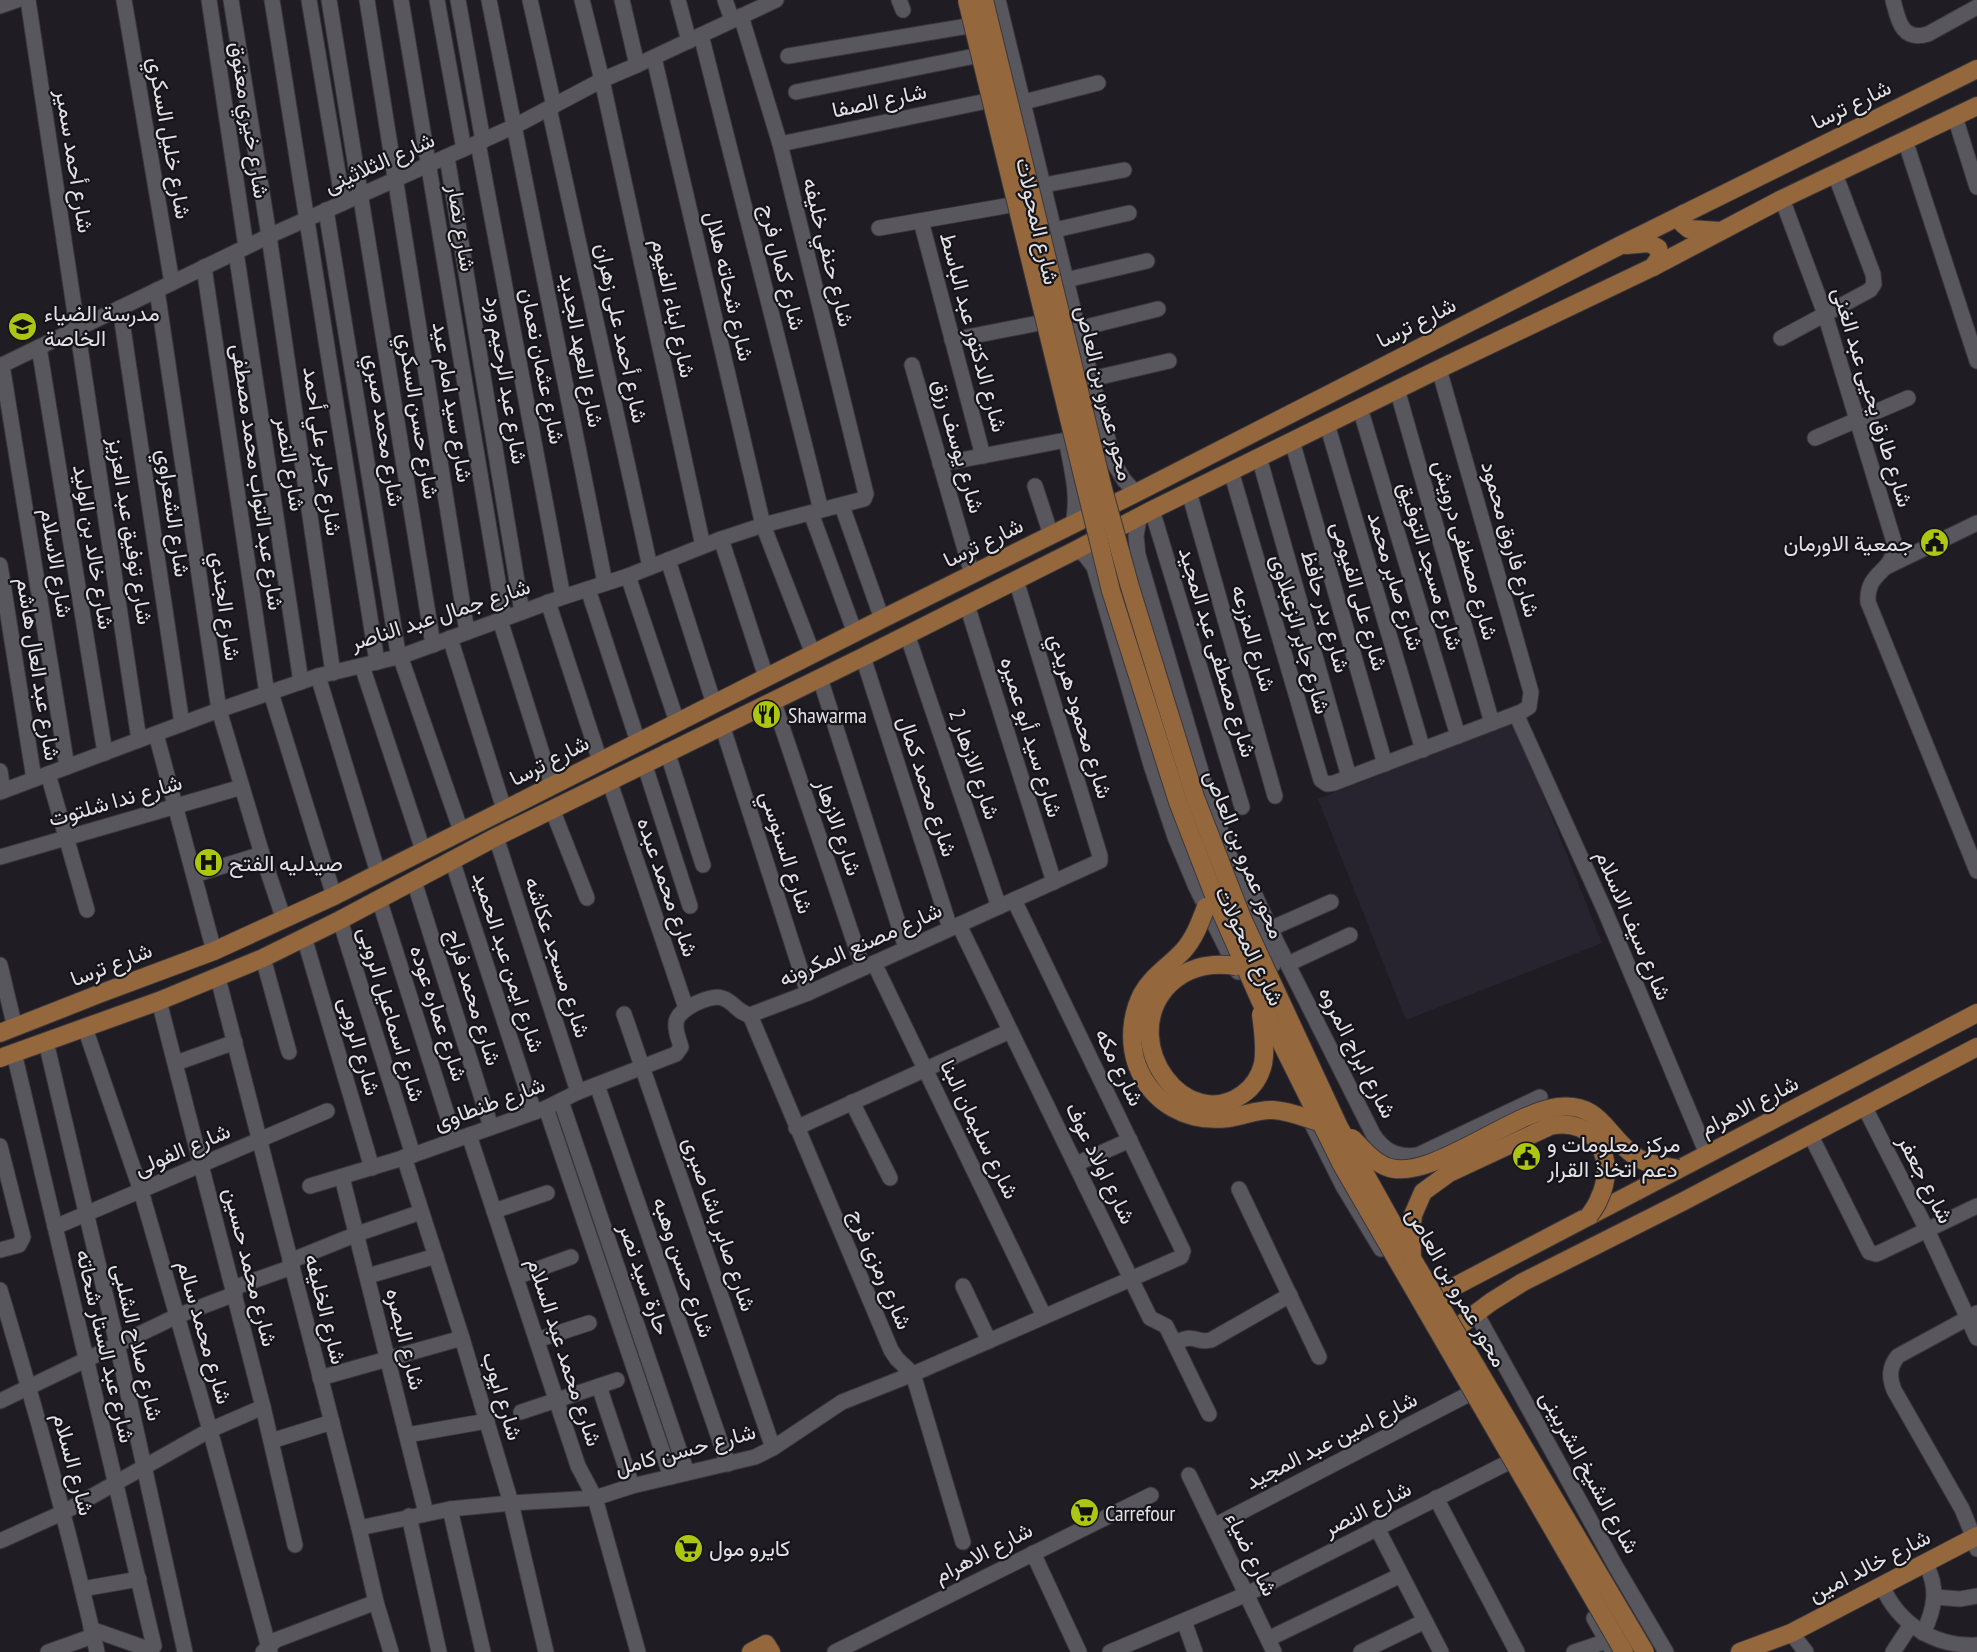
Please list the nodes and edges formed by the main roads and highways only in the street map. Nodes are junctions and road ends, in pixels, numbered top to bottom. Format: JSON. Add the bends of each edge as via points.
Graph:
{"nodes":[{"id":1,"x":967,"y":0,"type":"edge"},
{"id":2,"x":984,"y":0,"type":"edge"},
{"id":3,"x":1977,"y":69,"type":"edge"},
{"id":4,"x":1977,"y":106,"type":"edge"},
{"id":5,"x":1683,"y":214,"type":"junction"},
{"id":6,"x":1722,"y":231,"type":"junction"},
{"id":7,"x":1621,"y":245,"type":"junction"},
{"id":8,"x":1653,"y":267,"type":"junction"},
{"id":9,"x":1206,"y":907,"type":"road end"},
{"id":10,"x":184,"y":963,"type":"junction"},
{"id":11,"x":1236,"y":966,"type":"road end"},
{"id":12,"x":199,"y":986,"type":"junction"},
{"id":13,"x":99,"y":993,"type":"junction"},
{"id":14,"x":1260,"y":1000,"type":"junction"},
{"id":15,"x":1977,"y":1013,"type":"edge"},
{"id":16,"x":111,"y":1018,"type":"junction"},
{"id":17,"x":7,"y":1031,"type":"edge"},
{"id":18,"x":1977,"y":1047,"type":"edge"},
{"id":19,"x":7,"y":1056,"type":"edge"},
{"id":20,"x":1331,"y":1125,"type":"junction"},
{"id":21,"x":1678,"y":1169,"type":"junction"},
{"id":22,"x":1589,"y":1216,"type":"junction"},
{"id":23,"x":1413,"y":1260,"type":"junction"},
{"id":24,"x":1416,"y":1307,"type":"road end"},
{"id":25,"x":1437,"y":1342,"type":"road end"},
{"id":26,"x":1976,"y":1541,"type":"edge"},
{"id":27,"x":1786,"y":1635,"type":"junction"},
{"id":28,"x":1624,"y":1652,"type":"edge"},
{"id":29,"x":1645,"y":1652,"type":"edge"},
{"id":30,"x":1740,"y":1652,"type":"edge"},
{"id":31,"x":1764,"y":1652,"type":"edge"}],
"edges":[{"from":1,"to":14,"type":"main road","name":"محور عمرو بن العاص","bridge":true,"via":[[1111,591],[1178,802]]},
{"from":2,"to":20,"type":"main road","name":"محور عمرو بن العاص","bridge":true,"via":[[1104,489],[1149,654],[1195,797]]},
{"from":3,"to":5,"type":"main road","name":"شارع ترسا"},
{"from":4,"to":6,"type":"main road","name":"شارع ترسا"},
{"from":5,"to":6,"type":"main road","via":[[1683,224],[1689,229]]},
{"from":5,"to":7,"type":"main road","name":"شارع ترسا"},
{"from":6,"to":8,"type":"main road","name":"شارع ترسا"},
{"from":7,"to":8,"type":"main road","via":[[1654,244],[1660,257]]},
{"from":7,"to":10,"type":"main road","name":"شارع ترسا","via":[[334,896]]},
{"from":8,"to":12,"type":"main road","name":"شارع ترسا","via":[[1259,457],[609,780],[304,938]]},
{"from":9,"to":20,"type":"main road","bridge":true,"via":[[1184,951],[1151,981],[1137,1006],[1132,1033],[1141,1074],[1161,1100],[1188,1115],[1218,1119],[1274,1110]]},
{"from":10,"to":12,"type":"main road","via":[[180,974],[183,982]]},
{"from":10,"to":13,"type":"main road","name":"شارع ترسا"},
{"from":11,"to":14,"type":"main road","bridge":true,"via":[[1215,964],[1194,969],[1176,979],[1156,1003],[1149,1031],[1151,1050],[1157,1067],[1173,1088],[1193,1100],[1213,1104],[1232,1101],[1248,1090],[1263,1063]]},
{"from":12,"to":16,"type":"main road","name":"شارع ترسا"},
{"from":13,"to":16,"type":"main road","via":[[113,999],[116,1009]]},
{"from":13,"to":17,"type":"main road","name":"شارع ترسا"},
{"from":14,"to":20,"type":"main road","name":"محور عمرو بن العاص","bridge":true,"via":[[1295,1073]]},
{"from":15,"to":21,"type":"main road","name":"شارع الاهرام"},
{"from":16,"to":19,"type":"main road","name":"شارع ترسا"},
{"from":18,"to":25,"type":"main road","via":[[1523,1282]]},
{"from":20,"to":21,"type":"main road","bridge":true,"via":[[1382,1164],[1411,1170],[1547,1108],[1578,1107],[1598,1118],[1640,1160]]},
{"from":20,"to":23,"type":"main road","name":"محور عمرو بن العاص","bridge":true},
{"from":20,"to":28,"type":"main road","name":"محور عمرو بن العاص","bridge":true,"via":[[1342,1165]]},
{"from":21,"to":22,"type":"main road","name":"شارع الاهرام"},
{"from":22,"to":23,"type":"main road","bridge":true,"via":[[1599,1200],[1605,1178],[1602,1148],[1596,1138],[1579,1126],[1550,1126],[1449,1173],[1423,1192],[1412,1221]]},
{"from":22,"to":24,"type":"main road","name":"شارع الاهرام"},
{"from":23,"to":29,"type":"main road","name":"محور عمرو بن العاص","bridge":true},
{"from":26,"to":27,"type":"main road","name":"شارع خالد امين"},
{"from":27,"to":30,"type":"main road","name":"شارع خالد امين"},
{"from":27,"to":31,"type":"main road","name":"شارع خالد امين"}]}
